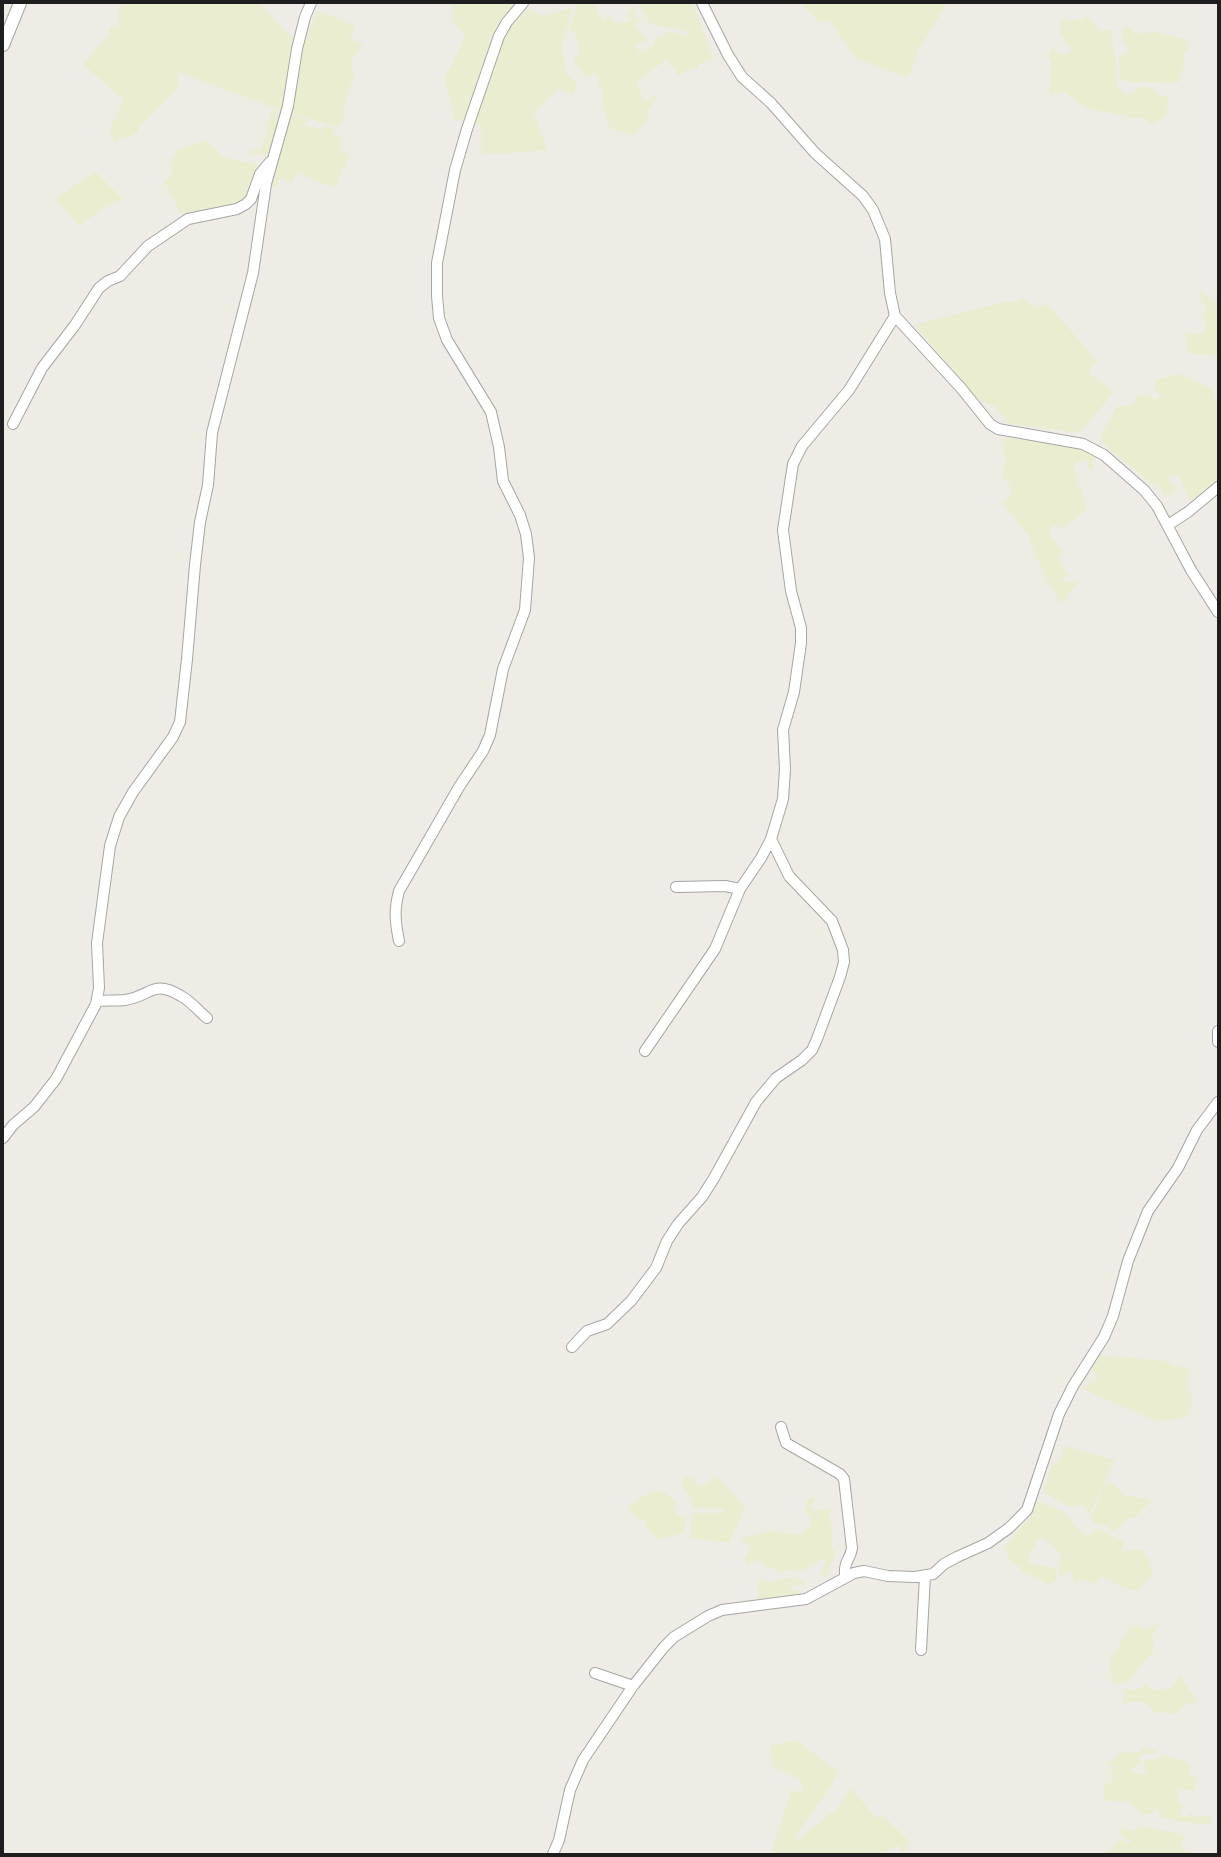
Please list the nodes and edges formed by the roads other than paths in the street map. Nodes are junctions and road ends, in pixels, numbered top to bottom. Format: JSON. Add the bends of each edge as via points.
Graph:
{"nodes":[{"id":1,"x":20,"y":3,"type":"edge"},
{"id":2,"x":311,"y":3,"type":"edge"},
{"id":3,"x":523,"y":3,"type":"edge"},
{"id":4,"x":702,"y":3,"type":"edge"},
{"id":5,"x":3,"y":45,"type":"edge"},
{"id":6,"x":272,"y":160,"type":"junction"},
{"id":7,"x":895,"y":316,"type":"junction"},
{"id":8,"x":13,"y":424,"type":"dead end"},
{"id":9,"x":1218,"y":487,"type":"edge"},
{"id":10,"x":1168,"y":525,"type":"junction"},
{"id":11,"x":1218,"y":612,"type":"edge"},
{"id":12,"x":771,"y":839,"type":"junction"},
{"id":13,"x":676,"y":887,"type":"dead end"},
{"id":14,"x":740,"y":889,"type":"junction"},
{"id":15,"x":399,"y":941,"type":"dead end"},
{"id":16,"x":97,"y":1001,"type":"junction"},
{"id":17,"x":207,"y":1018,"type":"dead end"},
{"id":18,"x":1218,"y":1030,"type":"edge"},
{"id":19,"x":1218,"y":1042,"type":"edge"},
{"id":20,"x":645,"y":1051,"type":"dead end"},
{"id":21,"x":1216,"y":1107,"type":"edge"},
{"id":22,"x":3,"y":1138,"type":"edge"},
{"id":23,"x":572,"y":1347,"type":"dead end"},
{"id":24,"x":781,"y":1427,"type":"dead end"},
{"id":25,"x":845,"y":1576,"type":"junction"},
{"id":26,"x":925,"y":1576,"type":"junction"},
{"id":27,"x":922,"y":1650,"type":"dead end"},
{"id":28,"x":595,"y":1673,"type":"dead end"},
{"id":29,"x":633,"y":1686,"type":"junction"},
{"id":30,"x":553,"y":1854,"type":"edge"}],
"edges":[{"from":1,"to":5,"type":"street"},
{"from":2,"to":6,"type":"street","via":[[297,49],[288,106]]},
{"from":3,"to":15,"type":"street","via":[[499,36],[467,129],[455,170],[437,263],[437,296],[447,340],[491,412],[503,481],[520,515],[526,534],[528,558],[525,610],[503,669],[490,735],[483,751],[459,787],[400,891],[395,908]]},
{"from":4,"to":7,"type":"street","via":[[742,77],[771,103],[815,153],[863,196],[873,210],[885,239]]},
{"from":6,"to":8,"type":"street","via":[[260,174],[251,199],[246,204],[236,209],[188,219],[148,246],[120,276],[99,288],[42,368]]},
{"from":6,"to":16,"type":"street","via":[[253,273],[212,433],[208,485],[195,565],[180,722],[173,737],[118,817],[110,846],[97,943]]},
{"from":7,"to":10,"type":"street","via":[[961,388],[990,424],[998,429],[1083,444],[1104,455],[1144,490]]},
{"from":7,"to":12,"type":"street","via":[[849,390],[802,446],[793,464],[783,530],[791,591],[801,628],[801,643],[794,692],[783,730],[783,799]]},
{"from":9,"to":10,"type":"street"},
{"from":10,"to":11,"type":"street","via":[[1191,570]]},
{"from":12,"to":14,"type":"street"},
{"from":12,"to":23,"type":"street","via":[[789,876],[832,921],[843,950],[844,962],[840,977],[817,1039],[812,1050],[776,1078],[756,1102],[714,1178],[672,1234],[656,1268],[631,1301],[608,1324],[587,1331]]},
{"from":13,"to":14,"type":"street","via":[[726,886]]},
{"from":14,"to":20,"type":"street","via":[[715,949]]},
{"from":16,"to":17,"type":"street","via":[[125,1000],[156,988],[164,989],[180,995]]},
{"from":16,"to":22,"type":"street","via":[[56,1079],[34,1107],[13,1125]]},
{"from":18,"to":19,"type":"street"},
{"from":21,"to":26,"type":"street","via":[[1198,1130],[1178,1168],[1148,1211],[1128,1261],[1113,1316],[1104,1337],[1073,1386],[1060,1414],[1027,1510],[1009,1528],[988,1543],[956,1557],[933,1574]]},
{"from":24,"to":25,"type":"street","via":[[786,1443],[844,1478],[852,1548],[844,1565]]},
{"from":25,"to":26,"type":"street","via":[[864,1571],[888,1576]]},
{"from":25,"to":29,"type":"street","via":[[806,1599],[790,1603],[738,1607],[708,1616],[674,1637]]},
{"from":26,"to":27,"type":"street"},
{"from":28,"to":29,"type":"street"},
{"from":29,"to":30,"type":"street","via":[[583,1760],[570,1790],[559,1840]]}]}
